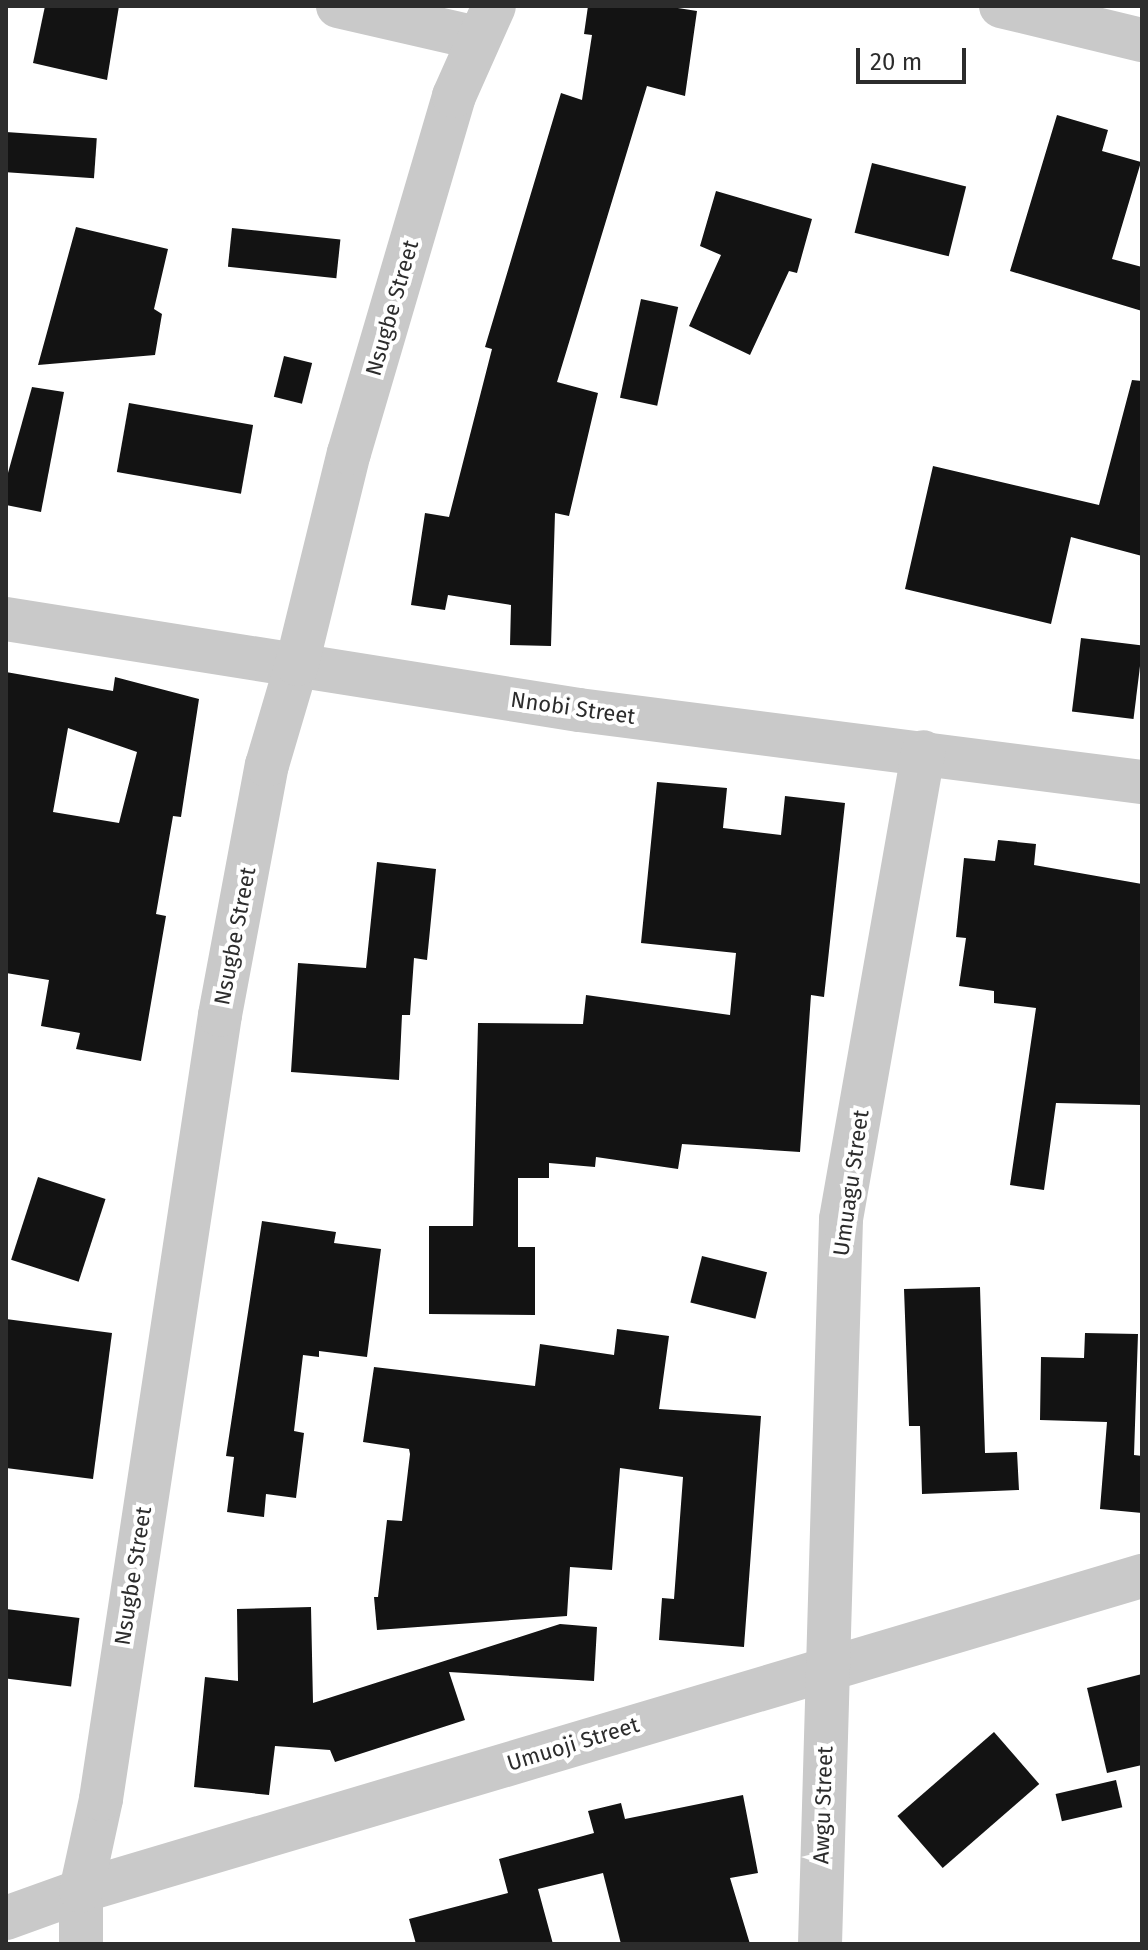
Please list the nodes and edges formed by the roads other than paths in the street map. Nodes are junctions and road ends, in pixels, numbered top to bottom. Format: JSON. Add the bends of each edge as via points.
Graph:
{"nodes":[{"id":1,"x":338,"y":6,"type":"edge"},
{"id":2,"x":1001,"y":6,"type":"edge"},
{"id":3,"x":486,"y":22,"type":"edge"},
{"id":4,"x":1142,"y":40,"type":"edge"},
{"id":5,"x":6,"y":619,"type":"edge"},
{"id":6,"x":297,"y":664,"type":"junction"},
{"id":7,"x":923,"y":752,"type":"junction"},
{"id":8,"x":1142,"y":782,"type":"edge"},
{"id":9,"x":1142,"y":1576,"type":"edge"},
{"id":10,"x":826,"y":1667,"type":"junction"},
{"id":11,"x":81,"y":1891,"type":"junction"},
{"id":12,"x":6,"y":1918,"type":"edge"},
{"id":13,"x":81,"y":1944,"type":"edge"},
{"id":14,"x":820,"y":1944,"type":"edge"}],
"edges":[{"from":1,"to":3,"type":"street"},
{"from":2,"to":4,"type":"street"},
{"from":3,"to":6,"type":"street","name":"Nsugbe Street","via":[[454,96],[349,453]]},
{"from":5,"to":6,"type":"street","name":"Nnobi Street"},
{"from":6,"to":7,"type":"street","name":"Nnobi Street","via":[[579,710]]},
{"from":6,"to":11,"type":"street","name":"Nsugbe Street","via":[[267,765],[220,1015],[101,1799]]},
{"from":7,"to":8,"type":"street","name":"Nnobi Street"},
{"from":7,"to":10,"type":"street","name":"Umuagu Street","via":[[841,1219]]},
{"from":9,"to":10,"type":"street","name":"Umuoji Street"},
{"from":10,"to":11,"type":"street","name":"Umuoji Street"},
{"from":10,"to":14,"type":"street","name":"Awgu Street"},
{"from":11,"to":12,"type":"street","name":"Umuoji Street"},
{"from":11,"to":13,"type":"street","name":"Nsugbe Street"}]}
